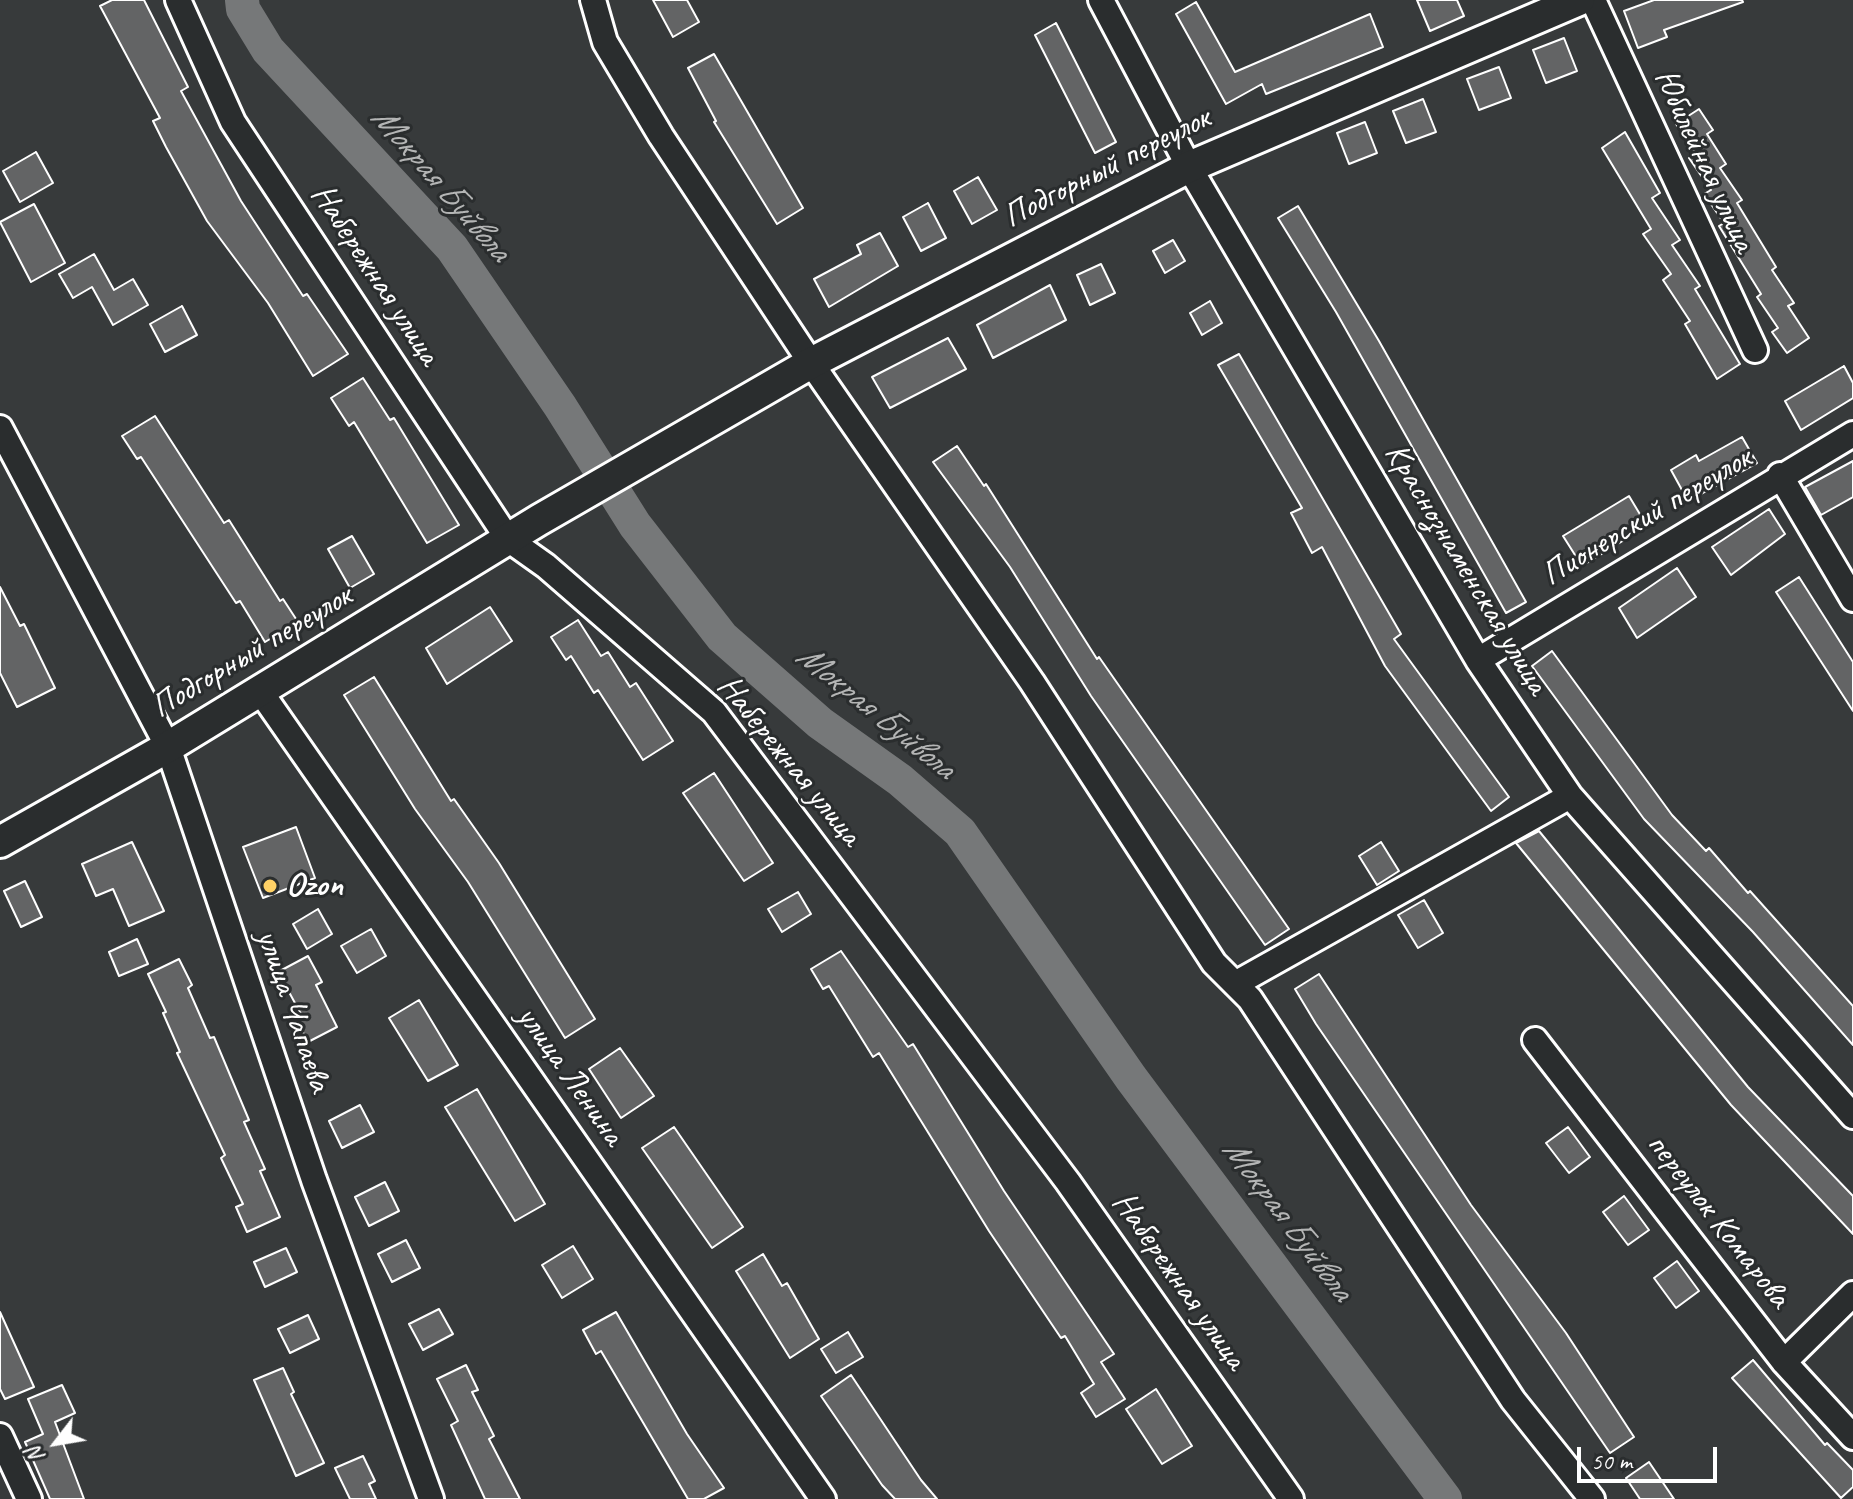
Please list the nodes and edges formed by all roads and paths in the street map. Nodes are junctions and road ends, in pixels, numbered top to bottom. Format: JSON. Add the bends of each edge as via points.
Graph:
{"nodes":[{"id":1,"x":178,"y":0,"type":"edge"},
{"id":2,"x":593,"y":0,"type":"edge"},
{"id":3,"x":1101,"y":0,"type":"edge"},
{"id":4,"x":1579,"y":0,"type":"edge"},
{"id":5,"x":1593,"y":0,"type":"edge"},
{"id":6,"x":1189,"y":167,"type":"junction"},
{"id":7,"x":1755,"y":350,"type":"dead end"},
{"id":8,"x":811,"y":363,"type":"junction"},
{"id":9,"x":0,"y":428,"type":"edge"},
{"id":10,"x":1853,"y":434,"type":"edge"},
{"id":11,"x":1780,"y":475,"type":"junction"},
{"id":12,"x":508,"y":539,"type":"junction"},
{"id":13,"x":1853,"y":599,"type":"edge"},
{"id":14,"x":1478,"y":660,"type":"junction"},
{"id":15,"x":260,"y":691,"type":"junction"},
{"id":16,"x":168,"y":747,"type":"junction"},
{"id":17,"x":1570,"y":796,"type":"junction"},
{"id":18,"x":0,"y":842,"type":"edge"},
{"id":19,"x":1235,"y":984,"type":"junction"},
{"id":20,"x":1535,"y":1040,"type":"dead end"},
{"id":21,"x":1853,"y":1116,"type":"edge"},
{"id":22,"x":1853,"y":1294,"type":"edge"},
{"id":23,"x":1784,"y":1362,"type":"junction"},
{"id":24,"x":0,"y":1436,"type":"edge"},
{"id":25,"x":1853,"y":1437,"type":"edge"},
{"id":26,"x":29,"y":1499,"type":"edge"},
{"id":27,"x":431,"y":1499,"type":"edge"},
{"id":28,"x":823,"y":1499,"type":"edge"},
{"id":29,"x":1291,"y":1499,"type":"edge"},
{"id":30,"x":1592,"y":1499,"type":"edge"}],
"edges":[{"from":1,"to":12,"type":"street","name":"Набережная улица","via":[[233,122]]},
{"from":2,"to":8,"type":"street","via":[[605,42],[621,69]]},
{"from":3,"to":6,"type":"street","name":"Краснознаменская улица"},
{"from":4,"to":6,"type":"main road","name":"Подгорный переулок"},
{"from":5,"to":7,"type":"street","name":"Юбилейная улица"},
{"from":6,"to":8,"type":"main road","name":"Подгорный переулок"},
{"from":6,"to":14,"type":"street","name":"Краснознаменская улица"},
{"from":8,"to":12,"type":"main road","name":"Подгорный переулок"},
{"from":8,"to":19,"type":"street","via":[[1032,682],[1214,963]]},
{"from":9,"to":16,"type":"street","name":"улица Чапаева"},
{"from":10,"to":11,"type":"street","name":"Пионерский переулок"},
{"from":11,"to":13,"type":"street"},
{"from":11,"to":14,"type":"street","name":"Пионерский переулок"},
{"from":12,"to":15,"type":"main road","name":"Подгорный переулок"},
{"from":12,"to":29,"type":"street","name":"Набережная улица","via":[[714,712],[1068,1182]]},
{"from":14,"to":17,"type":"street","name":"Краснознаменская улица"},
{"from":15,"to":16,"type":"main road","name":"Подгорный переулок"},
{"from":15,"to":28,"type":"street","name":"улица Ленина"},
{"from":16,"to":18,"type":"main road","name":"Подгорный переулок"},
{"from":16,"to":27,"type":"street","name":"улица Чапаева","via":[[314,1180]]},
{"from":17,"to":19,"type":"street"},
{"from":17,"to":21,"type":"street","name":"Краснознаменская улица"},
{"from":19,"to":30,"type":"street","via":[[1250,999],[1513,1400]]},
{"from":20,"to":23,"type":"street","name":"переулок Комарова"},
{"from":22,"to":23,"type":"street"},
{"from":23,"to":25,"type":"street","name":"переулок Комарова"},
{"from":24,"to":26,"type":"street"}]}
